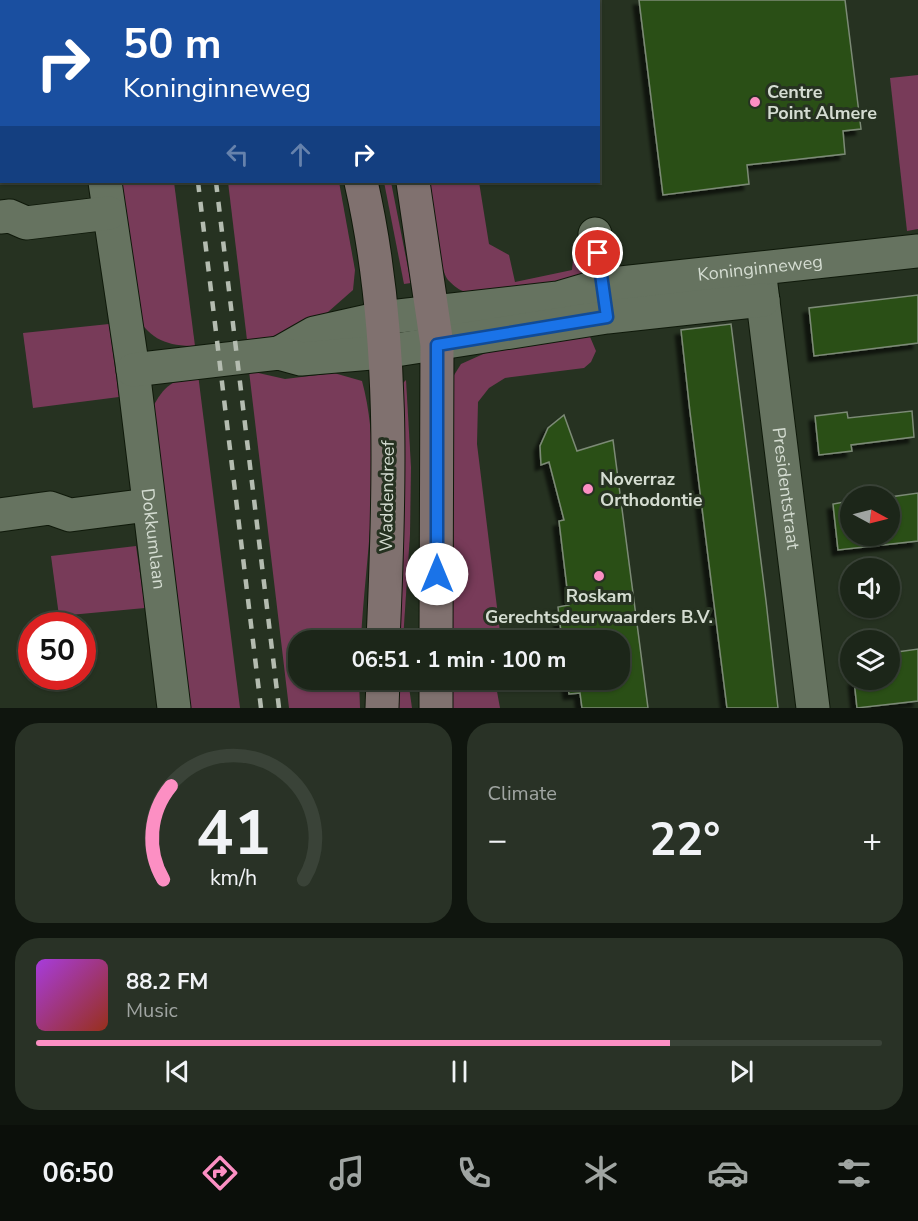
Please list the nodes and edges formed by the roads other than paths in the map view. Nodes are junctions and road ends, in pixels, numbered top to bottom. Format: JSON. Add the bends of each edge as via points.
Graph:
{"nodes":[{"id":1,"x":105,"y":183,"type":"edge"},
{"id":2,"x":361,"y":183,"type":"edge"},
{"id":3,"x":413,"y":183,"type":"edge"},
{"id":4,"x":109,"y":213,"type":"junction"},
{"id":5,"x":5,"y":217,"type":"edge"},
{"id":6,"x":595,"y":234,"type":"dead end"},
{"id":7,"x":918,"y":251,"type":"edge"},
{"id":8,"x":602,"y":285,"type":"junction"},
{"id":9,"x":761,"y":285,"type":"junction"},
{"id":10,"x":607,"y":317,"type":"junction"},
{"id":11,"x":381,"y":318,"type":"junction"},
{"id":12,"x":435,"y":329,"type":"junction"},
{"id":13,"x":383,"y":352,"type":"junction"},
{"id":14,"x":279,"y":353,"type":"junction"},
{"id":15,"x":133,"y":370,"type":"junction"},
{"id":16,"x":148,"y":505,"type":"junction"},
{"id":17,"x":0,"y":515,"type":"edge"},
{"id":18,"x":383,"y":630,"type":"edge"},
{"id":19,"x":436,"y":630,"type":"edge"},
{"id":20,"x":382,"y":690,"type":"edge"},
{"id":21,"x":436,"y":690,"type":"edge"},
{"id":22,"x":174,"y":708,"type":"edge"},
{"id":23,"x":382,"y":708,"type":"edge"},
{"id":24,"x":436,"y":708,"type":"edge"},
{"id":25,"x":813,"y":708,"type":"edge"}],
"edges":[{"from":1,"to":4,"type":"street","name":"Dokkumlaan"},
{"from":2,"to":11,"type":"main road","name":"Waddendreef","via":[[372,231]]},
{"from":3,"to":12,"type":"main road"},
{"from":4,"to":5,"type":"street","via":[[26,223]]},
{"from":4,"to":15,"type":"street","name":"Dokkumlaan"},
{"from":6,"to":8,"type":"street"},
{"from":7,"to":9,"type":"street","name":"Koninginneweg"},
{"from":8,"to":9,"type":"street","name":"Koninginneweg"},
{"from":8,"to":10,"type":"street"},
{"from":8,"to":12,"type":"street","name":"Koninginneweg"},
{"from":9,"to":10,"type":"street","name":"Koninginneweg"},
{"from":9,"to":25,"type":"street","name":"Presidentstraat"},
{"from":10,"to":12,"type":"street","name":"Koninginneweg"},
{"from":11,"to":12,"type":"street"},
{"from":11,"to":13,"type":"main road","name":"Waddendreef"},
{"from":11,"to":14,"type":"street","via":[[314,333]]},
{"from":12,"to":13,"type":"street"},
{"from":12,"to":19,"type":"main road"},
{"from":13,"to":14,"type":"street","via":[[301,359]]},
{"from":13,"to":18,"type":"main road","name":"Waddendreef","via":[[389,509]]},
{"from":14,"to":15,"type":"street"},
{"from":15,"to":16,"type":"street","name":"Dokkumlaan"},
{"from":16,"to":17,"type":"street","via":[[70,515],[50,508]]},
{"from":16,"to":22,"type":"street","name":"Dokkumlaan"},
{"from":20,"to":23,"type":"main road"},
{"from":21,"to":24,"type":"main road"}]}
